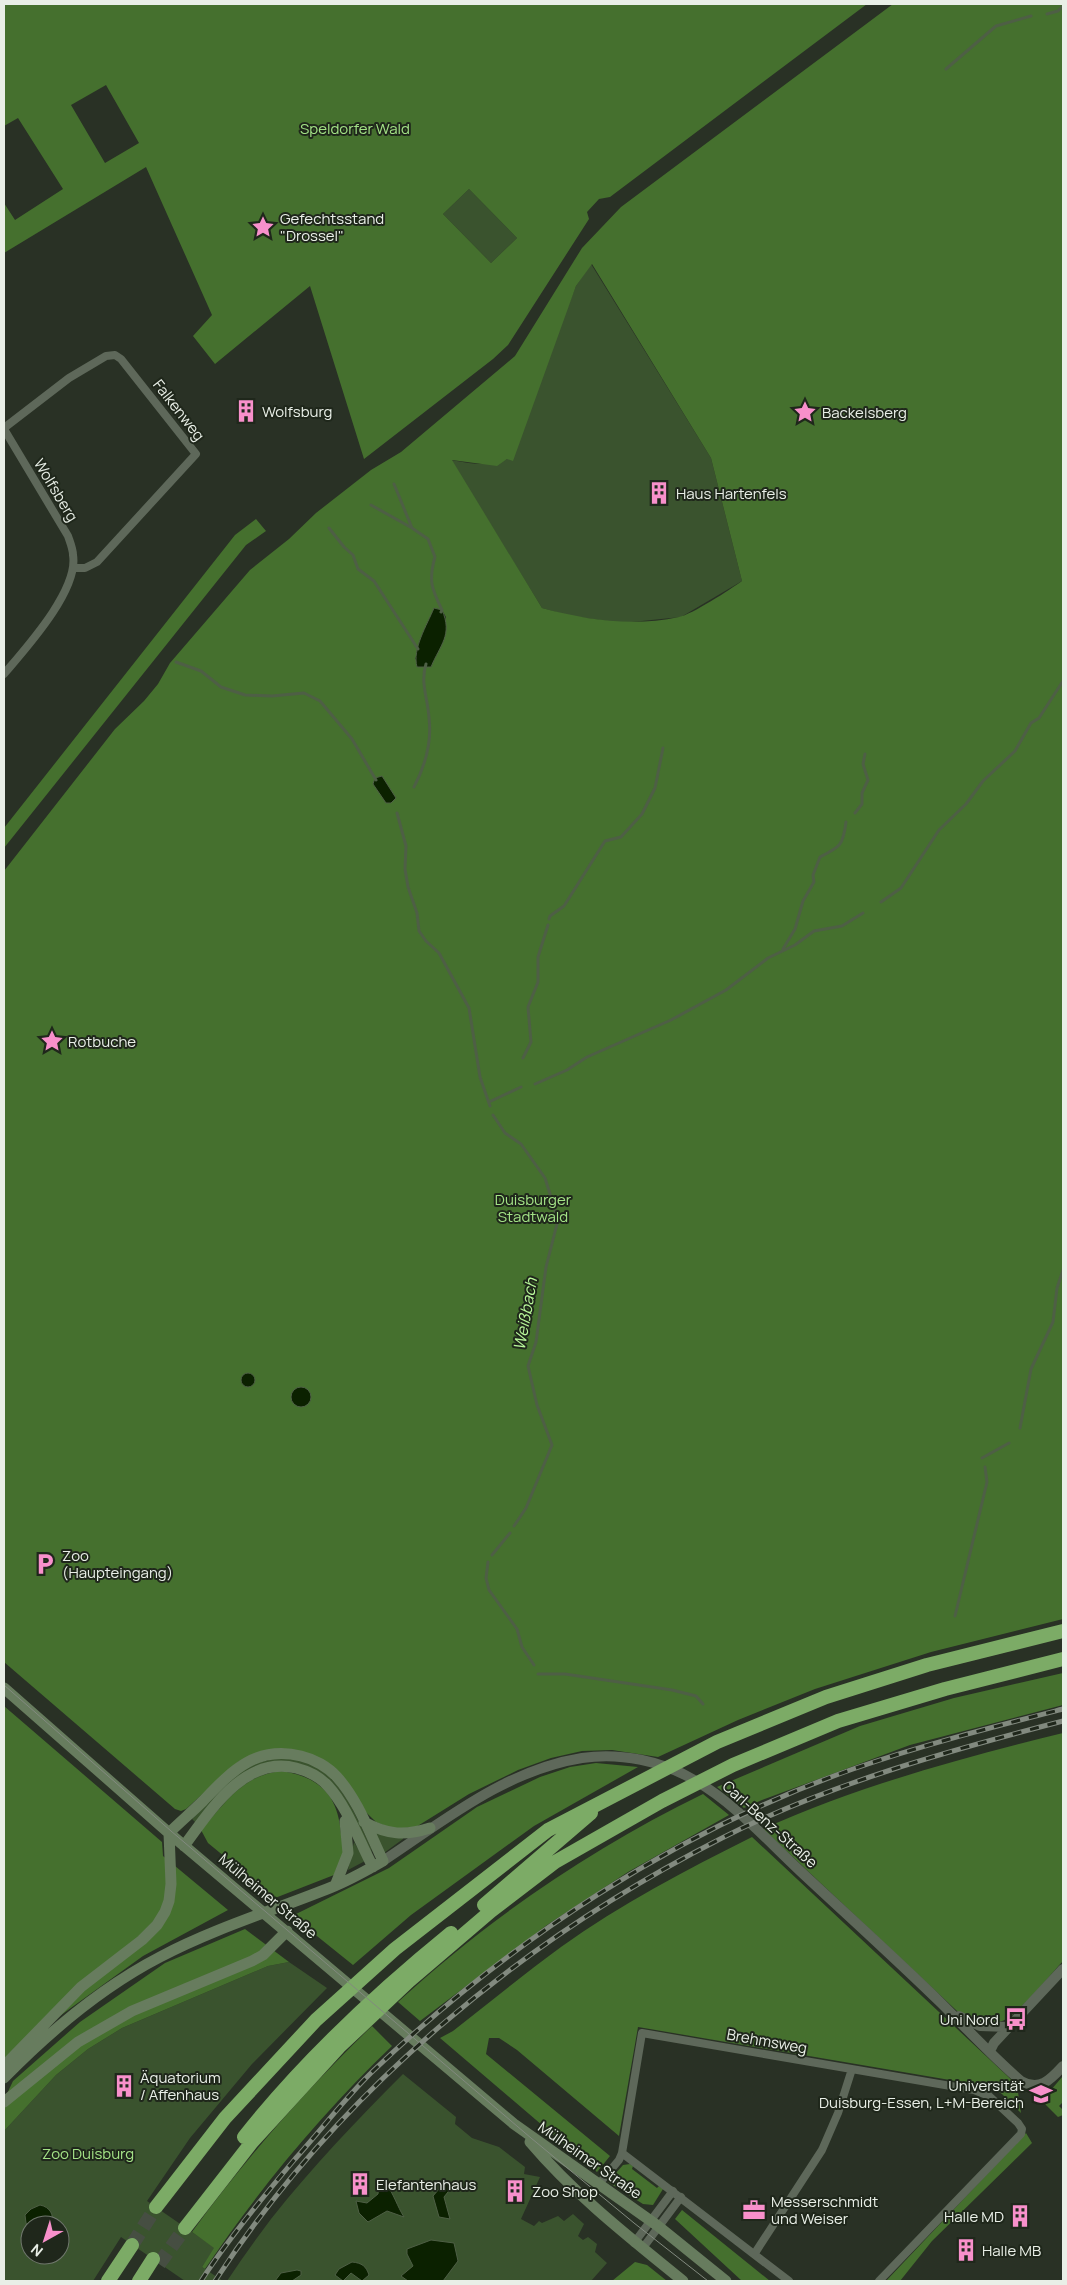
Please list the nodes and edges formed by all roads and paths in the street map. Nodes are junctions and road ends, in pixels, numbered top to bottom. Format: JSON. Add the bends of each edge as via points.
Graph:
{"nodes":[{"id":1,"x":4,"y":428,"type":"edge"},
{"id":2,"x":73,"y":568,"type":"junction"},
{"id":3,"x":5,"y":669,"type":"edge"},
{"id":4,"x":1063,"y":1631,"type":"edge"},
{"id":5,"x":1063,"y":1659,"type":"edge"},
{"id":6,"x":4,"y":1688,"type":"edge"},
{"id":7,"x":609,"y":1798,"type":"junction"},
{"id":8,"x":342,"y":1807,"type":"junction"},
{"id":9,"x":364,"y":1822,"type":"junction"},
{"id":10,"x":430,"y":1828,"type":"junction"},
{"id":11,"x":169,"y":1833,"type":"junction"},
{"id":12,"x":184,"y":1846,"type":"junction"},
{"id":13,"x":378,"y":1864,"type":"junction"},
{"id":14,"x":335,"y":1886,"type":"junction"},
{"id":15,"x":283,"y":1928,"type":"junction"},
{"id":16,"x":1063,"y":1969,"type":"edge"},
{"id":17,"x":942,"y":2004,"type":"junction"},
{"id":18,"x":1009,"y":2027,"type":"junction"},
{"id":19,"x":990,"y":2051,"type":"junction"},
{"id":20,"x":4,"y":2066,"type":"edge"},
{"id":21,"x":1063,"y":2066,"type":"edge"},
{"id":22,"x":852,"y":2069,"type":"junction"},
{"id":23,"x":4,"y":2078,"type":"edge"},
{"id":24,"x":4,"y":2102,"type":"edge"},
{"id":25,"x":514,"y":2124,"type":"junction"},
{"id":26,"x":622,"y":2153,"type":"junction"},
{"id":27,"x":598,"y":2185,"type":"junction"},
{"id":28,"x":673,"y":2191,"type":"junction"},
{"id":29,"x":681,"y":2197,"type":"junction"},
{"id":30,"x":156,"y":2207,"type":"tunnel mouth"},
{"id":31,"x":654,"y":2223,"type":"junction"},
{"id":32,"x":132,"y":2245,"type":"tunnel mouth"},
{"id":33,"x":638,"y":2246,"type":"junction"},
{"id":34,"x":755,"y":2253,"type":"junction"},
{"id":35,"x":108,"y":2281,"type":"edge"},
{"id":36,"x":139,"y":2281,"type":"edge"},
{"id":37,"x":148,"y":2281,"type":"edge"},
{"id":38,"x":683,"y":2281,"type":"edge"},
{"id":39,"x":726,"y":2281,"type":"edge"},
{"id":40,"x":790,"y":2281,"type":"edge"},
{"id":41,"x":879,"y":2281,"type":"edge"}],
"edges":[{"from":1,"to":2,"type":"street","name":"Wolfsberg","via":[[68,536],[74,555]]},
{"from":1,"to":2,"type":"street","name":"Falkenweg","via":[[69,378],[106,356],[115,355],[196,454],[97,562],[85,568]]},
{"from":2,"to":3,"type":"street","via":[[56,609]]},
{"from":4,"to":7,"type":"highway","via":[[927,1665],[826,1697],[717,1742]]},
{"from":5,"to":7,"type":"highway","via":[[838,1721],[733,1765],[555,1862],[491,1911],[338,2047],[182,2225],[247,2134],[334,2037],[401,1973]]},
{"from":6,"to":11,"type":"main road","name":"Mülheimer Straße"},
{"from":7,"to":30,"type":"highway","via":[[548,1830],[395,1949],[316,2020],[225,2118]]},
{"from":8,"to":12,"type":"main road","via":[[328,1785],[312,1773],[290,1766],[264,1768],[234,1786]]},
{"from":8,"to":13,"type":"main road"},
{"from":8,"to":14,"type":"main road","via":[[348,1853]]},
{"from":9,"to":10,"type":"main road","via":[[392,1834]]},
{"from":9,"to":11,"type":"main road","via":[[342,1784],[328,1769],[306,1757],[282,1753],[261,1756],[233,1770]]},
{"from":9,"to":13,"type":"main road"},
{"from":10,"to":13,"type":"street","name":"Carl-Benz-Straße"},
{"from":10,"to":17,"type":"street","name":"Carl-Benz-Straße","via":[[471,1802],[538,1770],[584,1758],[612,1756],[662,1765],[696,1781],[738,1812]]},
{"from":11,"to":12,"type":"main road","name":"Mülheimer Straße"},
{"from":11,"to":20,"type":"main road","via":[[169,1901],[157,1925],[81,1987]]},
{"from":12,"to":15,"type":"main road","name":"Mülheimer Straße"},
{"from":13,"to":14,"type":"main road","name":"Carl-Benz-Straße"},
{"from":14,"to":23,"type":"main road","name":"Carl-Benz-Straße","via":[[217,1931],[160,1957],[121,1980],[65,2021]]},
{"from":15,"to":24,"type":"main road","via":[[258,1958],[132,2011],[86,2038]]},
{"from":15,"to":25,"type":"main road","name":"Mülheimer Straße"},
{"from":16,"to":18,"type":"street"},
{"from":17,"to":18,"type":"street","name":"Carl-Benz-Straße","via":[[975,2025]]},
{"from":17,"to":19,"type":"street","name":"Carl-Benz-Straße"},
{"from":18,"to":19,"type":"street"},
{"from":19,"to":21,"type":"street","name":"Carl-Benz-Straße","via":[[1021,2081],[1033,2086],[1046,2083]]},
{"from":22,"to":26,"type":"street","name":"Brehmsweg","via":[[642,2034]]},
{"from":22,"to":34,"type":"street","via":[[822,2150]]},
{"from":22,"to":41,"type":"street","name":"Brehmsweg","via":[[983,2092],[1018,2122],[1022,2131]]},
{"from":25,"to":27,"type":"main road","name":"Mülheimer Straße"},
{"from":25,"to":33,"type":"main road","name":"Mülheimer Straße","via":[[575,2191]]},
{"from":26,"to":27,"type":"street","name":"Brehmsweg"},
{"from":26,"to":28,"type":"street","name":"Mülheimer Straße"},
{"from":27,"to":31,"type":"main road","name":"Mülheimer Straße"},
{"from":28,"to":29,"type":"street","name":"Mülheimer Straße"},
{"from":28,"to":31,"type":"street"},
{"from":29,"to":31,"type":"street"},
{"from":29,"to":34,"type":"street","name":"Mülheimer Straße"},
{"from":31,"to":33,"type":"street"},
{"from":31,"to":39,"type":"main road","name":"Mülheimer Straße"},
{"from":32,"to":35,"type":"highway"},
{"from":33,"to":38,"type":"main road","name":"Mülheimer Straße"},
{"from":34,"to":40,"type":"street","name":"Mülheimer Straße"},
{"from":36,"to":37,"type":"highway","via":[[156,2261]]}]}
